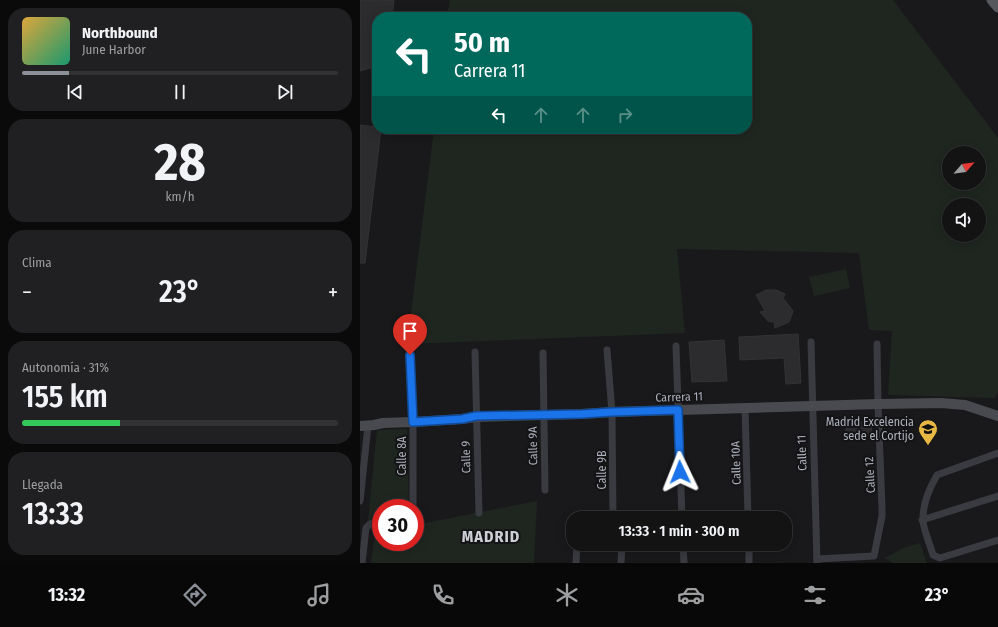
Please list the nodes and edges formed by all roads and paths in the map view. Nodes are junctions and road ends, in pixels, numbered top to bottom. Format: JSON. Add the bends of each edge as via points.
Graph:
{"nodes":[{"id":1,"x":992,"y":0,"type":"edge"},
{"id":2,"x":998,"y":7,"type":"edge"},
{"id":3,"x":811,"y":342,"type":"dead end"},
{"id":4,"x":877,"y":344,"type":"dead end"},
{"id":5,"x":676,"y":346,"type":"dead end"},
{"id":6,"x":607,"y":350,"type":"dead end"},
{"id":7,"x":475,"y":352,"type":"dead end"},
{"id":8,"x":543,"y":353,"type":"dead end"},
{"id":9,"x":410,"y":355,"type":"dead end"},
{"id":10,"x":878,"y":404,"type":"junction"},
{"id":11,"x":812,"y":406,"type":"junction"},
{"id":12,"x":745,"y":407,"type":"junction"},
{"id":13,"x":678,"y":410,"type":"junction"},
{"id":14,"x":612,"y":412,"type":"junction"},
{"id":15,"x":544,"y":414,"type":"junction"},
{"id":16,"x":476,"y":416,"type":"junction"},
{"id":17,"x":998,"y":416,"type":"edge"},
{"id":18,"x":413,"y":422,"type":"junction"},
{"id":19,"x":364,"y":426,"type":"edge"},
{"id":20,"x":998,"y":453,"type":"edge"},
{"id":21,"x":545,"y":490,"type":"dead end"},
{"id":22,"x":998,"y":496,"type":"edge"},
{"id":23,"x":413,"y":499,"type":"edge"},
{"id":24,"x":360,"y":501,"type":"edge"},
{"id":25,"x":613,"y":511,"type":"edge"},
{"id":26,"x":682,"y":511,"type":"edge"},
{"id":27,"x":748,"y":511,"type":"edge"},
{"id":28,"x":478,"y":513,"type":"dead end"},
{"id":29,"x":922,"y":520,"type":"junction"},
{"id":30,"x":372,"y":523,"type":"edge"},
{"id":31,"x":998,"y":540,"type":"edge"},
{"id":32,"x":577,"y":551,"type":"edge"},
{"id":33,"x":622,"y":551,"type":"edge"},
{"id":34,"x":683,"y":551,"type":"edge"},
{"id":35,"x":749,"y":551,"type":"edge"},
{"id":36,"x":817,"y":561,"type":"edge"},
{"id":37,"x":362,"y":563,"type":"edge"},
{"id":38,"x":576,"y":563,"type":"edge"},
{"id":39,"x":622,"y":563,"type":"edge"},
{"id":40,"x":684,"y":563,"type":"edge"},
{"id":41,"x":749,"y":563,"type":"edge"}],
"edges":[{"from":1,"to":2,"type":"main road"},
{"from":3,"to":11,"type":"street","name":"Calle 11"},
{"from":4,"to":10,"type":"street","name":"Calle 12"},
{"from":5,"to":13,"type":"street"},
{"from":6,"to":14,"type":"street","name":"Calle 9B"},
{"from":7,"to":16,"type":"street","name":"Calle 9"},
{"from":8,"to":15,"type":"street","name":"Calle 9A"},
{"from":9,"to":18,"type":"street","name":"Calle 8A"},
{"from":10,"to":11,"type":"street","name":"Carrera 11"},
{"from":10,"to":17,"type":"street","name":"Carrera 11","via":[[966,405]]},
{"from":10,"to":36,"type":"street","name":"Calle 12","via":[[882,516],[874,556]]},
{"from":11,"to":12,"type":"street","name":"Carrera 11"},
{"from":11,"to":36,"type":"street","name":"Calle 11"},
{"from":12,"to":13,"type":"street","name":"Carrera 11"},
{"from":12,"to":27,"type":"street","name":"Calle 10A"},
{"from":13,"to":14,"type":"street","name":"Carrera 11"},
{"from":13,"to":26,"type":"street"},
{"from":14,"to":15,"type":"street","name":"Carrera 11"},
{"from":14,"to":25,"type":"street","name":"Calle 9B"},
{"from":15,"to":16,"type":"street","name":"Carrera 11"},
{"from":15,"to":21,"type":"street","name":"Calle 9A"},
{"from":16,"to":18,"type":"street","name":"Carrera 11"},
{"from":16,"to":28,"type":"street","name":"Calle 9"},
{"from":18,"to":19,"type":"street","name":"Carrera 11"},
{"from":18,"to":23,"type":"street","name":"Calle 8A"},
{"from":19,"to":24,"type":"street"},
{"from":20,"to":29,"type":"street","via":[[937,475],[928,491]]},
{"from":22,"to":29,"type":"street"},
{"from":29,"to":31,"type":"street","via":[[936,558]]},
{"from":30,"to":37,"type":"street","via":[[366,528]]},
{"from":32,"to":38,"type":"street"},
{"from":33,"to":39,"type":"street"},
{"from":34,"to":40,"type":"street"},
{"from":35,"to":41,"type":"street"}]}
